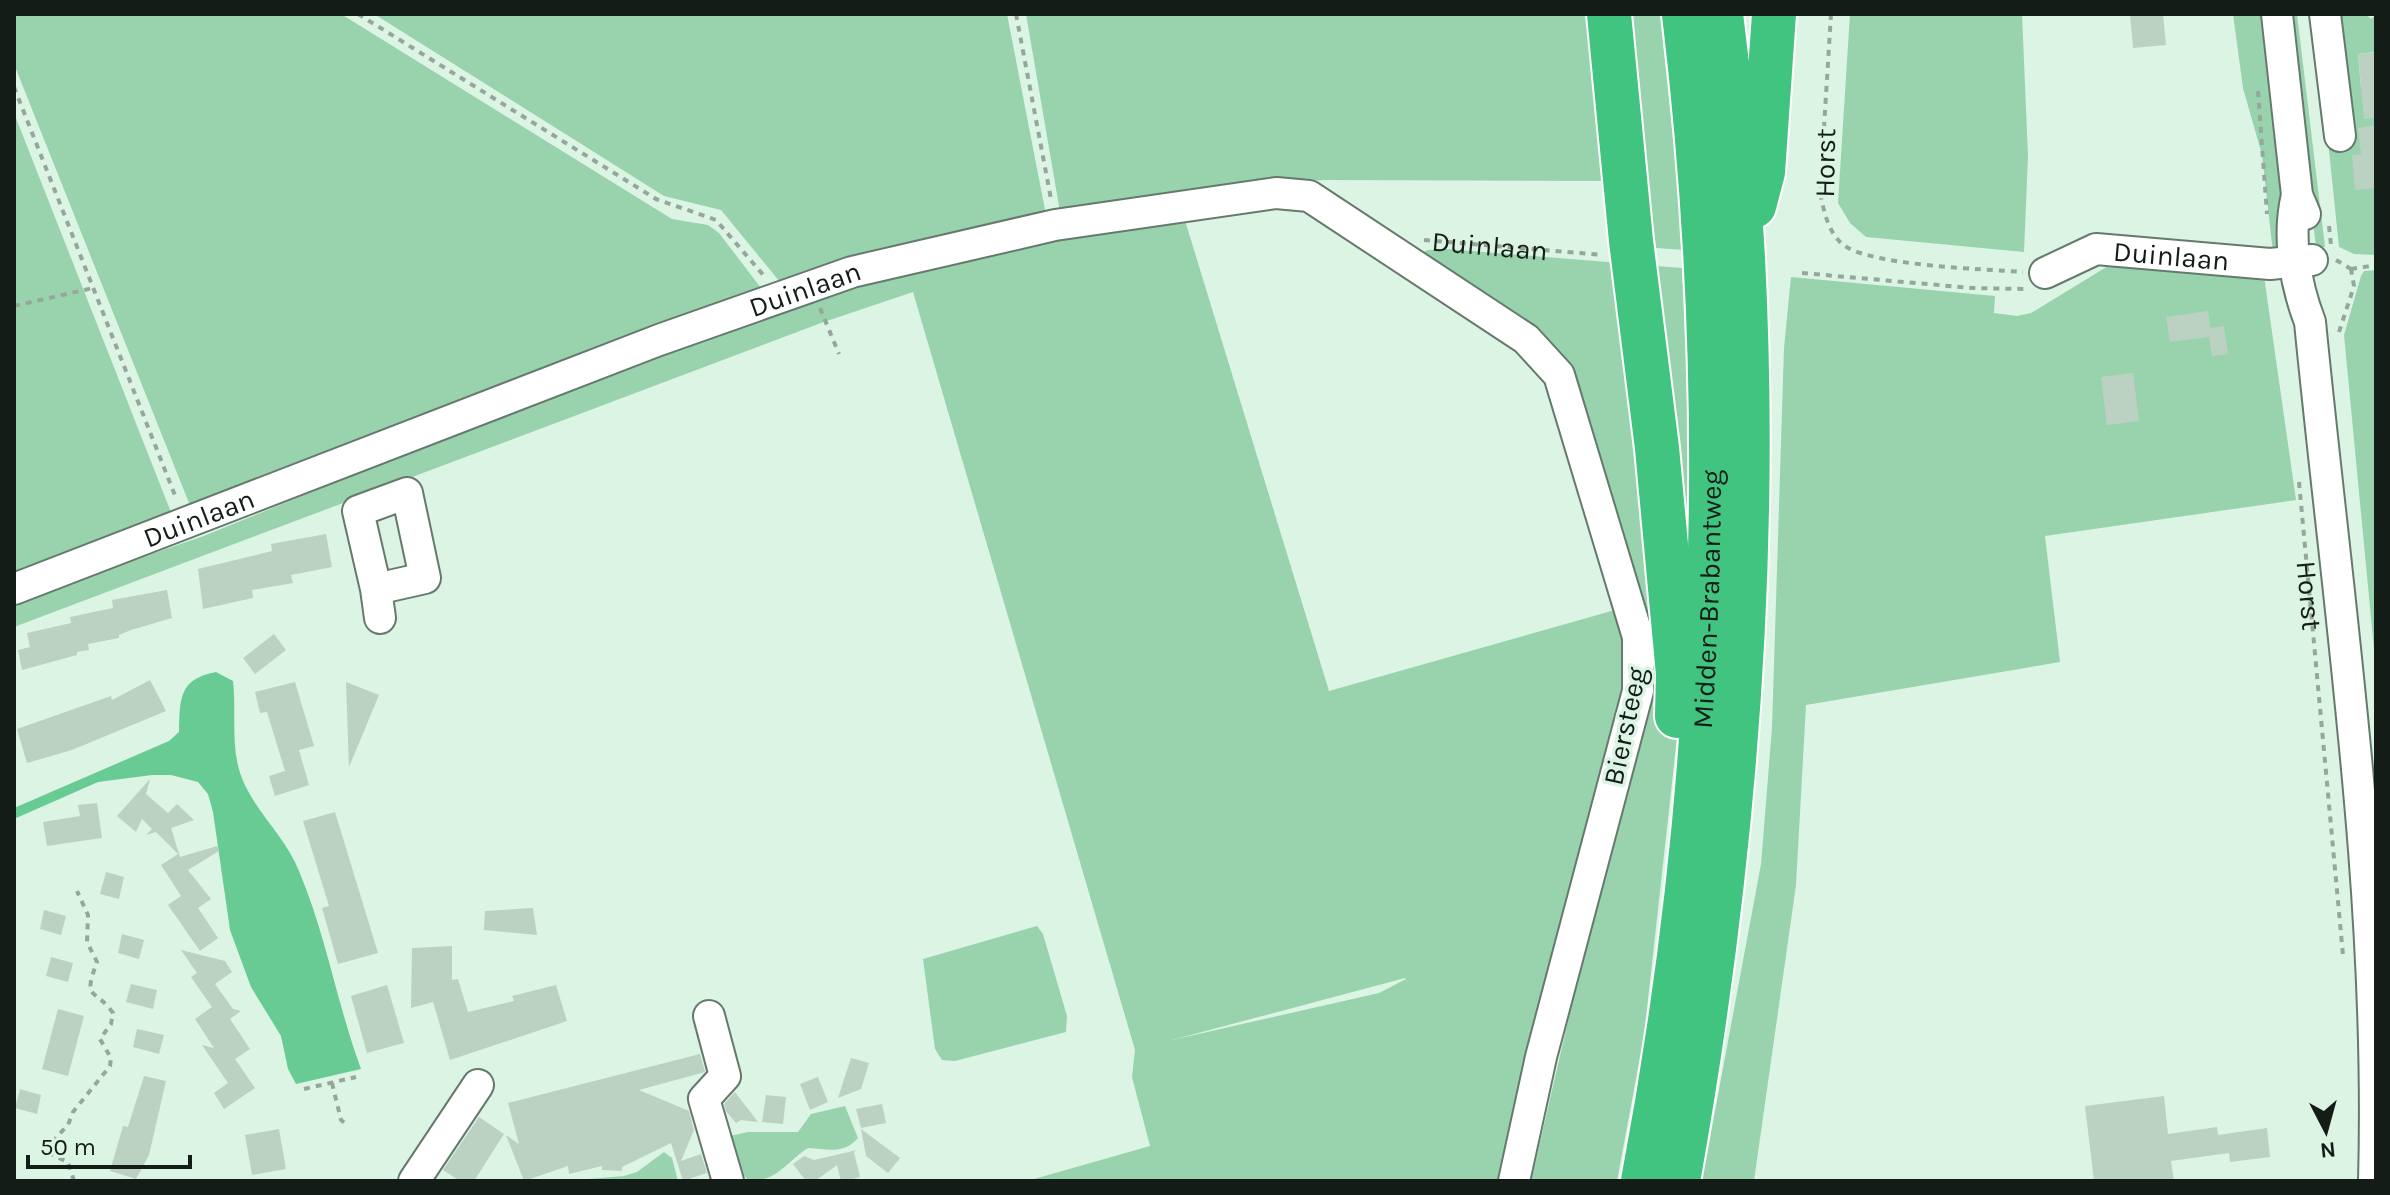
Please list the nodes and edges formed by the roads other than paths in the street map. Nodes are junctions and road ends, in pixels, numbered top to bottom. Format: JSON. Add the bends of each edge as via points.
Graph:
{"nodes":[{"id":1,"x":1609,"y":14,"type":"edge"},
{"id":2,"x":1684,"y":14,"type":"edge"},
{"id":3,"x":1721,"y":14,"type":"edge"},
{"id":4,"x":1774,"y":14,"type":"edge"},
{"id":5,"x":2277,"y":14,"type":"edge"},
{"id":6,"x":2325,"y":14,"type":"edge"},
{"id":7,"x":2340,"y":136,"type":"dead end"},
{"id":8,"x":1400,"y":255,"type":"joint"},
{"id":9,"x":1742,"y":255,"type":"junction"},
{"id":10,"x":2304,"y":261,"type":"junction"},
{"id":11,"x":2045,"y":273,"type":"road end"},
{"id":12,"x":14,"y":589,"type":"edge"},
{"id":13,"x":1677,"y":978,"type":"junction"},
{"id":14,"x":709,"y":1016,"type":"dead end"},
{"id":15,"x":478,"y":1085,"type":"dead end"},
{"id":16,"x":414,"y":1181,"type":"edge"},
{"id":17,"x":728,"y":1181,"type":"edge"},
{"id":18,"x":1514,"y":1181,"type":"edge"},
{"id":19,"x":1643,"y":1181,"type":"edge"},
{"id":20,"x":1678,"y":1181,"type":"edge"},
{"id":21,"x":2374,"y":1181,"type":"edge"}],
"edges":[{"from":1,"to":13,"type":"highway","via":[[1678,674],[1672,819]]},
{"from":2,"to":13,"type":"highway","name":"Midden-Brabantweg","via":[[1707,253],[1712,474],[1705,688]]},
{"from":3,"to":9,"type":"highway","name":"Midden-Brabantweg"},
{"from":4,"to":9,"type":"highway","via":[[1763,172]]},
{"from":5,"to":10,"type":"street","name":"Horst","via":[[2297,195],[2291,221]]},
{"from":6,"to":7,"type":"street"},
{"from":8,"to":12,"type":"street","name":"Duinlaan","via":[[1309,196],[1294,193],[1055,225],[963,243],[813,284]]},
{"from":8,"to":18,"type":"street","name":"Biersteeg","via":[[1526,339],[1559,375],[1638,637],[1638,691],[1541,1057]]},
{"from":9,"to":20,"type":"highway","name":"Midden-Brabantweg","via":[[1746,460],[1738,713],[1720,912]]},
{"from":10,"to":11,"type":"street","name":"Duinlaan","via":[[2270,264],[2096,249]]},
{"from":10,"to":21,"type":"street","name":"Horst","via":[[2301,300],[2310,322],[2362,838],[2376,1084]]},
{"from":13,"to":19,"type":"highway","name":"Midden-Brabantweg"},
{"from":14,"to":17,"type":"street","via":[[725,1076],[704,1099]]},
{"from":15,"to":16,"type":"street"}]}
